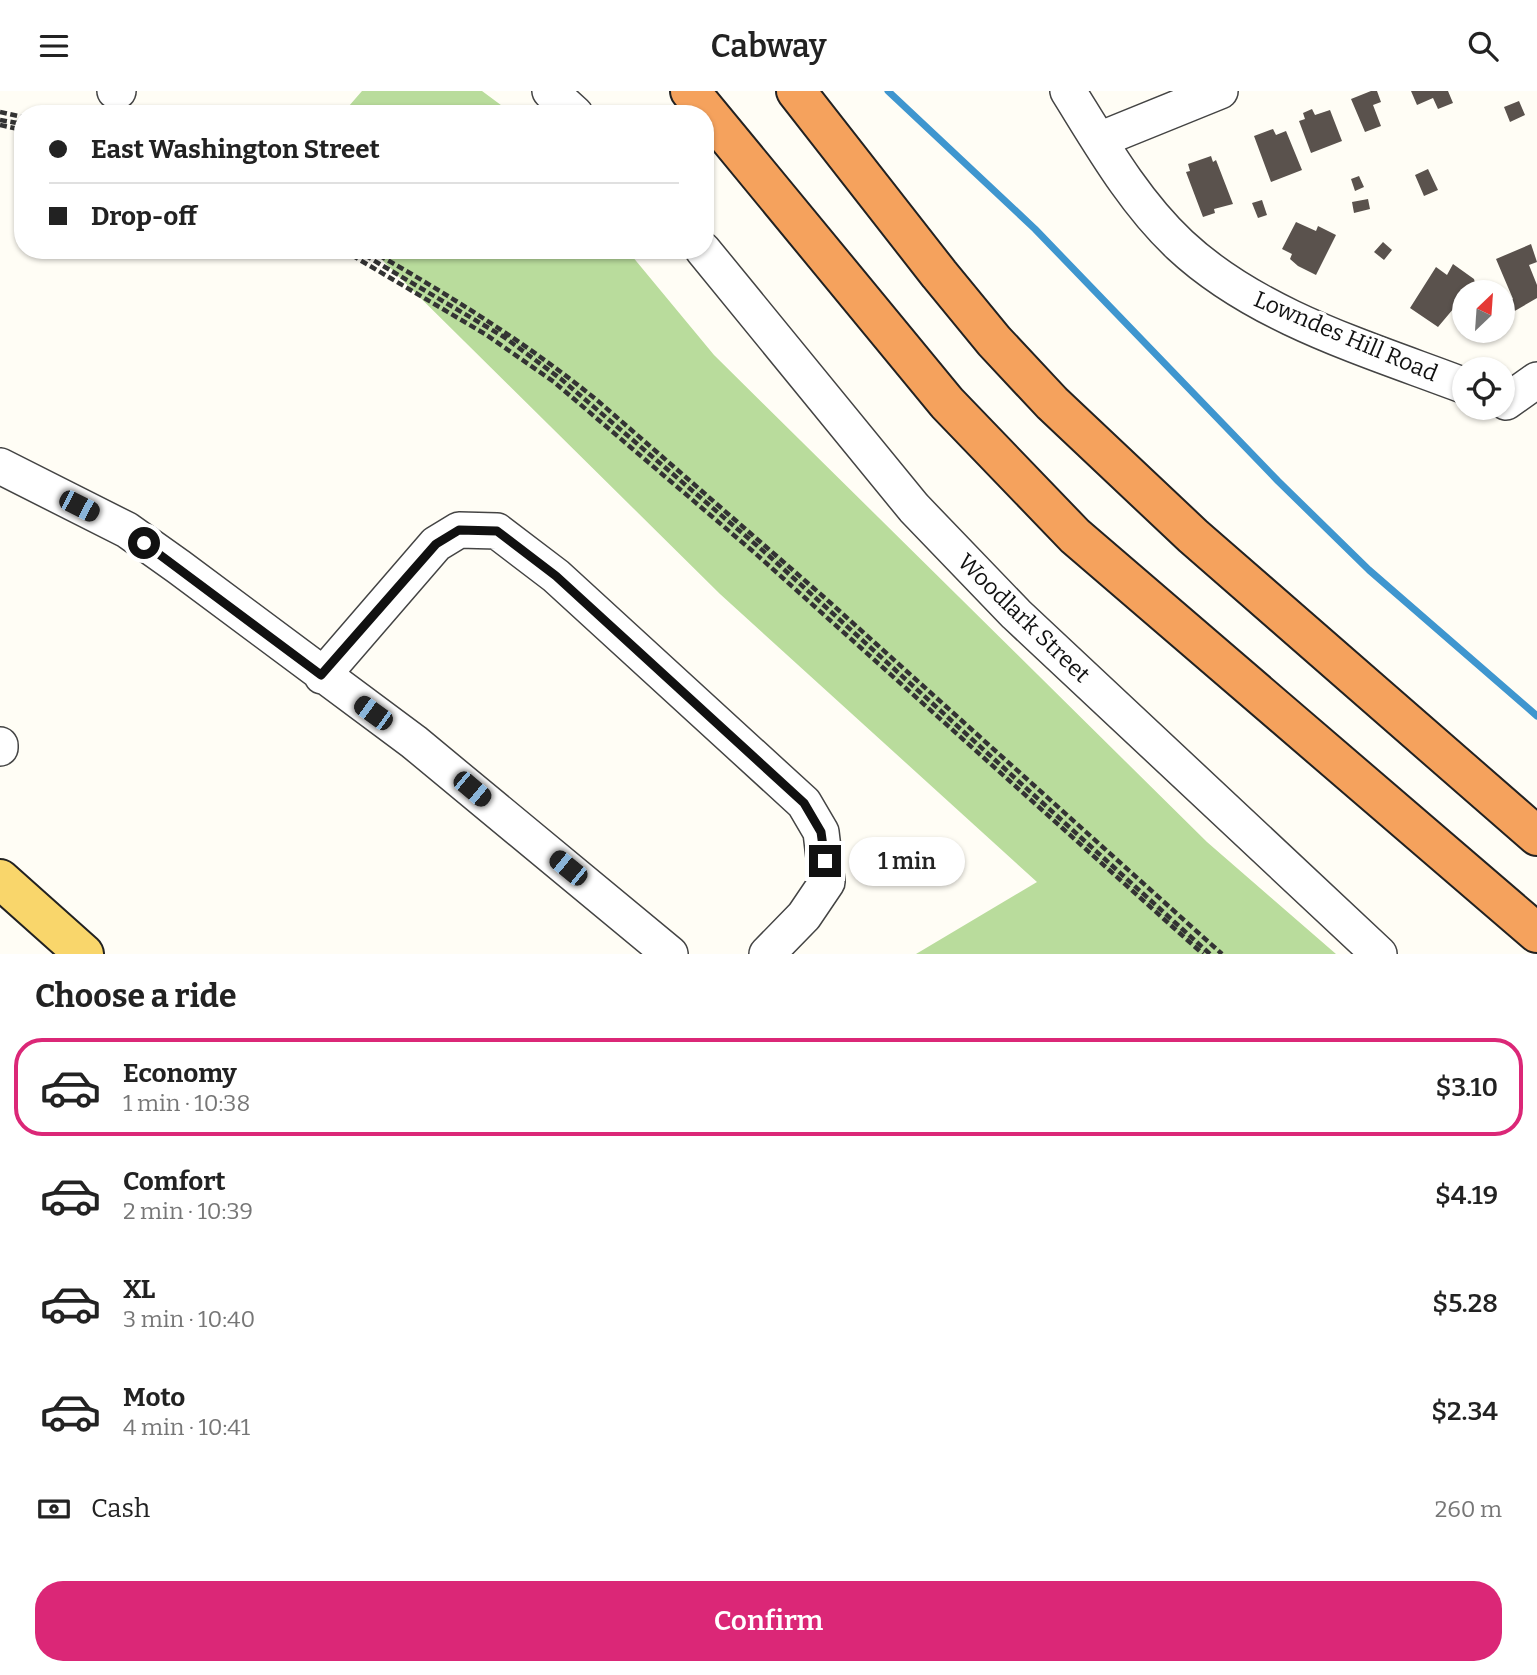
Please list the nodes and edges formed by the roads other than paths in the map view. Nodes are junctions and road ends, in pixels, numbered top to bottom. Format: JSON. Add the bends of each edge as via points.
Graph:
{"nodes":[{"id":1,"x":550,"y":91,"type":"edge"},
{"id":2,"x":690,"y":91,"type":"edge"},
{"id":3,"x":796,"y":91,"type":"edge"},
{"id":4,"x":1068,"y":91,"type":"edge"},
{"id":5,"x":1220,"y":91,"type":"edge"},
{"id":6,"x":565,"y":105,"type":"edge"},
{"id":7,"x":702,"y":105,"type":"edge"},
{"id":8,"x":714,"y":120,"type":"edge"},
{"id":9,"x":1099,"y":140,"type":"junction"},
{"id":10,"x":709,"y":259,"type":"edge"},
{"id":11,"x":1537,"y":380,"type":"edge"},
{"id":12,"x":1452,"y":381,"type":"edge"},
{"id":13,"x":1515,"y":405,"type":"edge"},
{"id":14,"x":0,"y":466,"type":"edge"},
{"id":15,"x":321,"y":675,"type":"junction"},
{"id":16,"x":1537,"y":836,"type":"edge"},
{"id":17,"x":0,"y":879,"type":"edge"},
{"id":18,"x":1537,"y":933,"type":"edge"},
{"id":19,"x":84,"y":954,"type":"edge"},
{"id":20,"x":670,"y":954,"type":"edge"},
{"id":21,"x":767,"y":954,"type":"edge"},
{"id":22,"x":1379,"y":954,"type":"edge"}],
"edges":[{"from":1,"to":6,"type":"street"},
{"from":2,"to":7,"type":"highway"},
{"from":3,"to":16,"type":"highway","via":[[963,303],[1052,403],[1193,536]]},
{"from":4,"to":9,"type":"street","name":"Lowndes Hill Road"},
{"from":5,"to":9,"type":"street"},
{"from":8,"to":18,"type":"highway","via":[[947,403],[1075,536]]},
{"from":9,"to":12,"type":"street","name":"Lowndes Hill Road","via":[[1147,209],[1211,271],[1289,316]]},
{"from":10,"to":22,"type":"street","name":"Woodlark Street","via":[[879,466],[1016,614]]},
{"from":11,"to":13,"type":"street"},
{"from":14,"to":15,"type":"street","via":[[127,530]]},
{"from":15,"to":20,"type":"street","via":[[414,742]]},
{"from":15,"to":21,"type":"street","via":[[436,544],[459,530],[497,531],[556,576],[804,803],[821,832],[827,882],[804,916]]},
{"from":17,"to":19,"type":"main road"}]}
